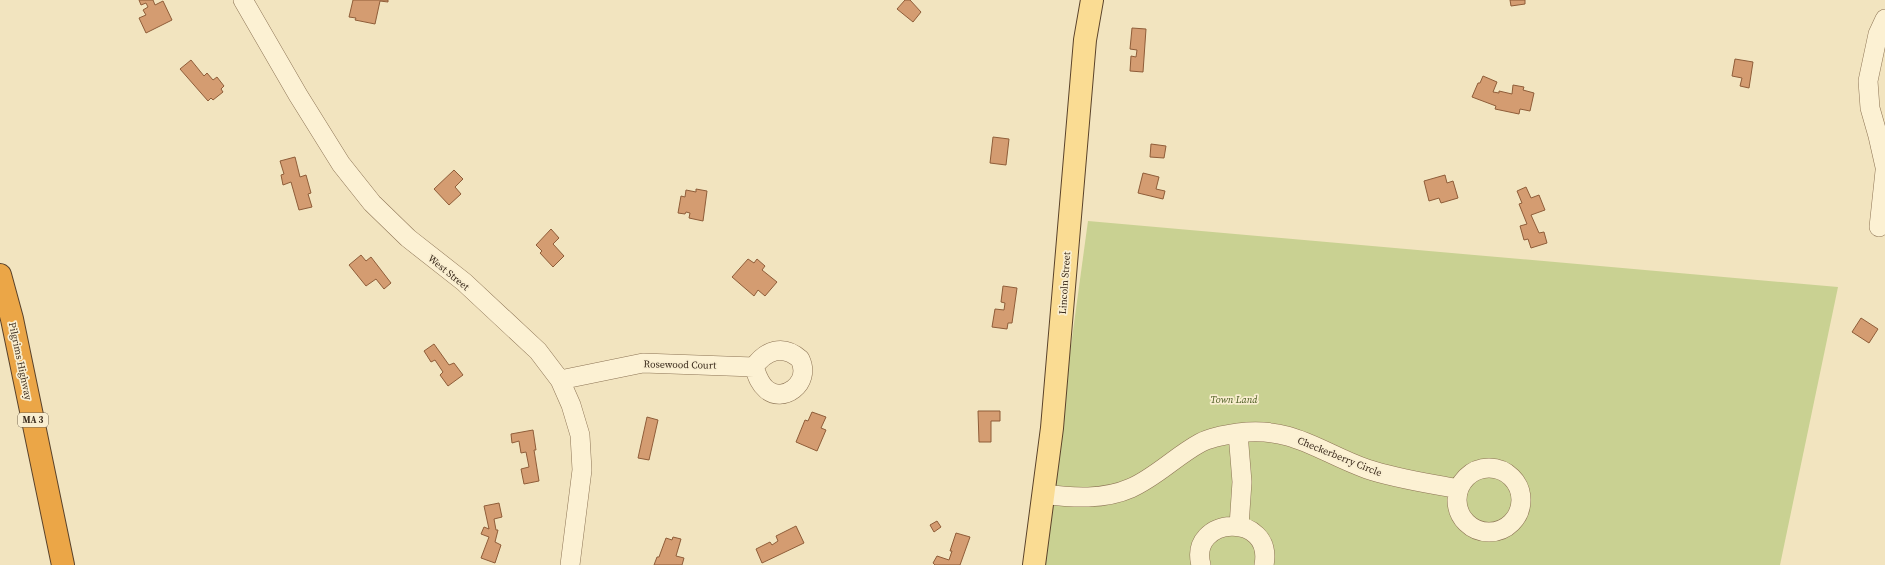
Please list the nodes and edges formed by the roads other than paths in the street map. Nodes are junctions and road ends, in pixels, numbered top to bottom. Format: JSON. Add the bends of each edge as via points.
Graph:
{"nodes":[{"id":1,"x":243,"y":0,"type":"edge"},
{"id":2,"x":1092,"y":0,"type":"edge"},
{"id":3,"x":1885,"y":19,"type":"edge"},
{"id":4,"x":1885,"y":167,"type":"edge"},
{"id":5,"x":1885,"y":171,"type":"edge"},
{"id":6,"x":1879,"y":227,"type":"dead end"},
{"id":7,"x":0,"y":275,"type":"edge"},
{"id":8,"x":754,"y":367,"type":"dead end"},
{"id":9,"x":560,"y":380,"type":"junction"},
{"id":10,"x":1238,"y":433,"type":"junction"},
{"id":11,"x":1459,"y":489,"type":"dead end"},
{"id":12,"x":1044,"y":494,"type":"junction"},
{"id":13,"x":1239,"y":526,"type":"junction"},
{"id":14,"x":63,"y":565,"type":"edge"},
{"id":15,"x":570,"y":565,"type":"edge"},
{"id":16,"x":1034,"y":565,"type":"edge"},
{"id":17,"x":1201,"y":565,"type":"edge"},
{"id":18,"x":1264,"y":565,"type":"edge"}],
"edges":[{"from":1,"to":9,"type":"street","name":"West Street","via":[[298,95],[372,203],[408,238],[464,282],[538,351]]},
{"from":2,"to":12,"type":"main road","name":"Lincoln Street","via":[[1085,40]]},
{"from":3,"to":4,"type":"street","via":[[1878,34],[1868,81],[1870,108]]},
{"from":5,"to":6,"type":"street"},
{"from":7,"to":14,"type":"highway","name":"Pilgrims Highway","number":"MA 3"},
{"from":8,"to":9,"type":"street","name":"Rosewood Court","via":[[643,363]]},
{"from":9,"to":15,"type":"street","name":"West Street","via":[[580,436],[582,470]]},
{"from":10,"to":11,"type":"street","name":"Checkerberry Circle","via":[[1264,431],[1286,435],[1366,468],[1395,477]]},
{"from":10,"to":12,"type":"street","name":"Checkerberry Circle","via":[[1200,443],[1131,488],[1089,497],[1068,498]]},
{"from":10,"to":13,"type":"street","via":[[1242,482]]},
{"from":12,"to":16,"type":"main road","name":"Lincoln Street"},
{"from":13,"to":17,"type":"street","via":[[1228,525],[1210,534],[1200,552]]},
{"from":13,"to":18,"type":"street","via":[[1258,537],[1263,547]]}]}
